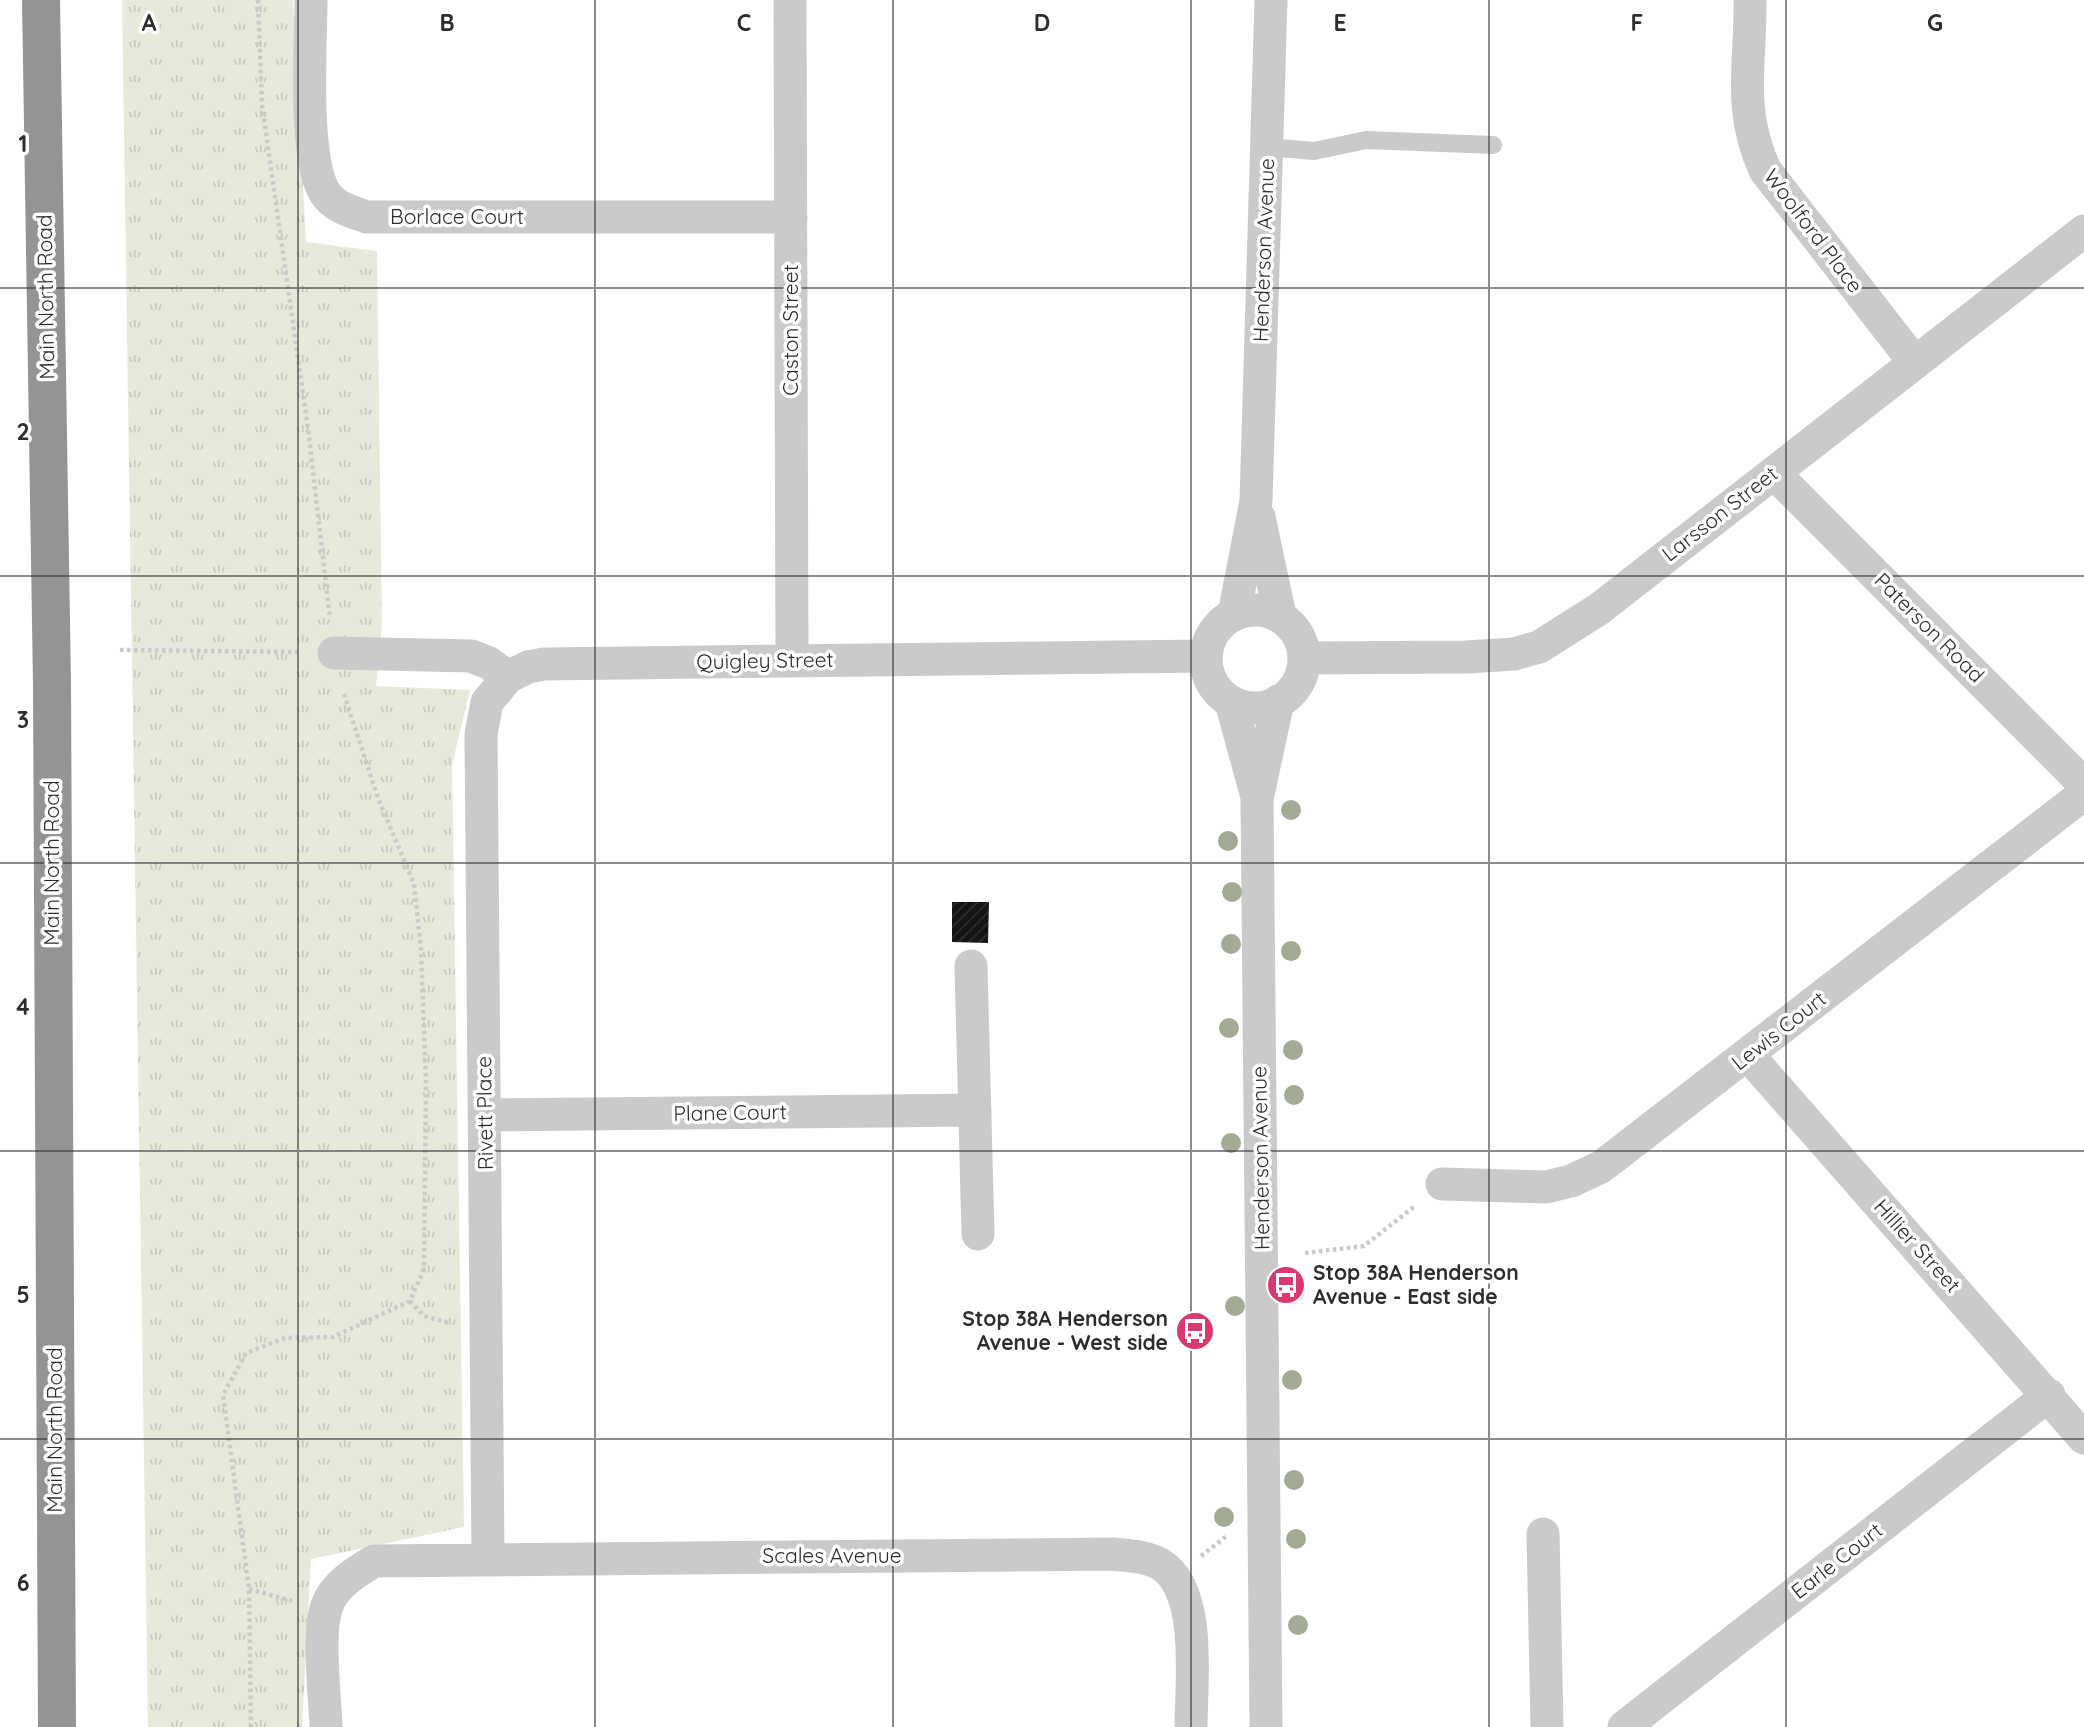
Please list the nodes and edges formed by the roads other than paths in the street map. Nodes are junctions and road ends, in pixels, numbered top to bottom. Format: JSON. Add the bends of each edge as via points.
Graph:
{"nodes":[{"id":1,"x":41,"y":0,"type":"edge"},
{"id":2,"x":310,"y":0,"type":"edge"},
{"id":3,"x":790,"y":0,"type":"edge"},
{"id":4,"x":1271,"y":0,"type":"edge"},
{"id":5,"x":1750,"y":0,"type":"edge"},
{"id":6,"x":1493,"y":145,"type":"dead end"},
{"id":7,"x":1267,"y":147,"type":"junction"},
{"id":8,"x":791,"y":217,"type":"junction"},
{"id":9,"x":2084,"y":232,"type":"edge"},
{"id":10,"x":1915,"y":363,"type":"junction"},
{"id":11,"x":1774,"y":472,"type":"junction"},
{"id":12,"x":1256,"y":501,"type":"junction"},
{"id":13,"x":1234,"y":615,"type":"junction"},
{"id":14,"x":1280,"y":616,"type":"junction"},
{"id":15,"x":334,"y":653,"type":"road end"},
{"id":16,"x":1206,"y":656,"type":"junction"},
{"id":17,"x":1304,"y":658,"type":"junction"},
{"id":18,"x":792,"y":661,"type":"junction"},
{"id":19,"x":508,"y":677,"type":"junction"},
{"id":20,"x":1278,"y":701,"type":"junction"},
{"id":21,"x":1231,"y":702,"type":"junction"},
{"id":22,"x":2084,"y":784,"type":"edge"},
{"id":23,"x":2084,"y":794,"type":"edge"},
{"id":24,"x":1257,"y":800,"type":"junction"},
{"id":25,"x":971,"y":966,"type":"dead end"},
{"id":26,"x":1748,"y":1055,"type":"junction"},
{"id":27,"x":975,"y":1110,"type":"junction"},
{"id":28,"x":485,"y":1115,"type":"junction"},
{"id":29,"x":1443,"y":1184,"type":"road end"},
{"id":30,"x":978,"y":1234,"type":"dead end"},
{"id":31,"x":2049,"y":1395,"type":"junction"},
{"id":32,"x":2084,"y":1438,"type":"edge"},
{"id":33,"x":1543,"y":1534,"type":"dead end"},
{"id":34,"x":488,"y":1558,"type":"junction"},
{"id":35,"x":57,"y":1727,"type":"edge"},
{"id":36,"x":326,"y":1727,"type":"edge"},
{"id":37,"x":1191,"y":1727,"type":"edge"},
{"id":38,"x":1266,"y":1727,"type":"edge"},
{"id":39,"x":1547,"y":1727,"type":"edge"},
{"id":40,"x":1625,"y":1727,"type":"edge"}],
"edges":[{"from":1,"to":35,"type":"highway","name":"Main North Road","via":[[52,698]]},
{"from":2,"to":8,"type":"street","name":"Borlace Court","via":[[313,157],[324,192],[348,211],[366,217]]},
{"from":3,"to":8,"type":"street","name":"Caston Street"},
{"from":4,"to":7,"type":"street","name":"Henderson Avenue"},
{"from":5,"to":10,"type":"street","name":"Woolford Place","via":[[1746,74],[1752,141],[1765,170]]},
{"from":6,"to":7,"type":"lane","via":[[1366,141],[1314,150]]},
{"from":7,"to":12,"type":"street","name":"Henderson Avenue"},
{"from":8,"to":18,"type":"street","name":"Caston Street"},
{"from":9,"to":10,"type":"street","name":"Larsson Street"},
{"from":10,"to":11,"type":"street","name":"Larsson Street"},
{"from":11,"to":17,"type":"street","name":"Larsson Street","via":[[1599,609],[1539,647],[1514,654],[1466,657]]},
{"from":11,"to":22,"type":"street","name":"Paterson Road"},
{"from":12,"to":13,"type":"street","name":"Henderson Avenue"},
{"from":12,"to":14,"type":"street","name":"Henderson Avenue"},
{"from":13,"to":14,"type":"street","via":[[1262,610]]},
{"from":13,"to":16,"type":"street","via":[[1212,636]]},
{"from":14,"to":17,"type":"street","via":[[1296,632]]},
{"from":15,"to":19,"type":"street","via":[[471,656]]},
{"from":16,"to":18,"type":"street","name":"Quigley Street"},
{"from":16,"to":21,"type":"street","via":[[1215,688]]},
{"from":17,"to":20,"type":"street","via":[[1297,685]]},
{"from":18,"to":19,"type":"street","name":"Quigley Street","via":[[544,664]]},
{"from":19,"to":28,"type":"street","name":"Rivett Place","via":[[487,702],[481,722]]},
{"from":20,"to":21,"type":"street","via":[[1258,708]]},
{"from":20,"to":24,"type":"street","name":"Henderson Avenue"},
{"from":21,"to":24,"type":"street","name":"Henderson Avenue"},
{"from":23,"to":26,"type":"street","name":"Lewis Court"},
{"from":24,"to":38,"type":"street","name":"Henderson Avenue"},
{"from":25,"to":27,"type":"street"},
{"from":26,"to":29,"type":"street","name":"Lewis Court","via":[[1620,1154],[1571,1181],[1546,1186]]},
{"from":26,"to":31,"type":"street","name":"Hillier Street"},
{"from":27,"to":28,"type":"street","name":"Plane Court"},
{"from":27,"to":30,"type":"street"},
{"from":28,"to":34,"type":"street","name":"Rivett Place"},
{"from":31,"to":32,"type":"street","name":"Hillier Street"},
{"from":31,"to":40,"type":"street","name":"Earle Court"},
{"from":33,"to":39,"type":"street"},
{"from":34,"to":36,"type":"street","name":"Scales Avenue","via":[[374,1561],[338,1588],[327,1604],[324,1623]]},
{"from":34,"to":37,"type":"street","name":"Scales Avenue","via":[[1144,1557],[1162,1565],[1186,1594]]}]}
